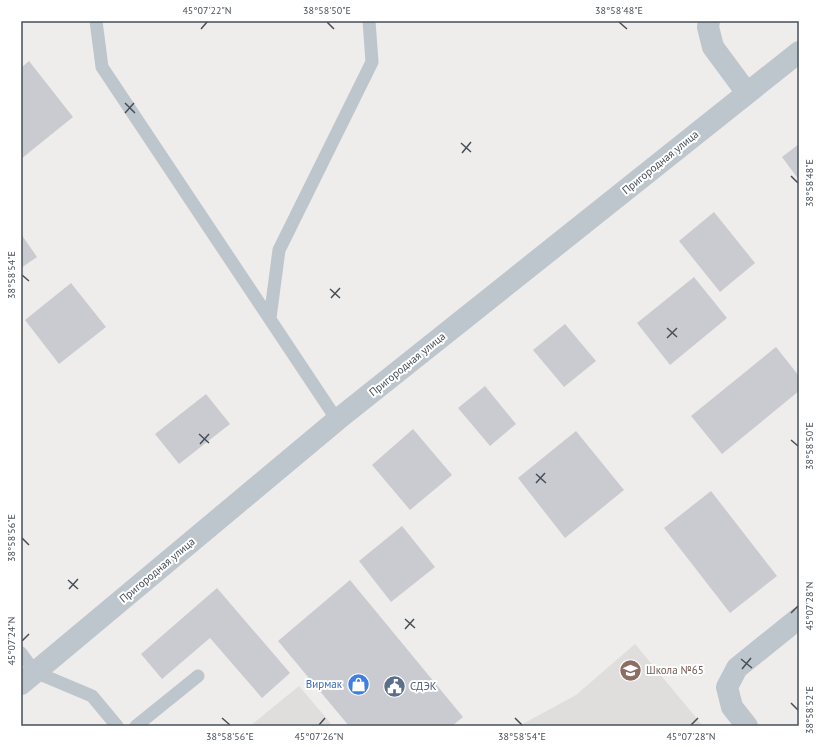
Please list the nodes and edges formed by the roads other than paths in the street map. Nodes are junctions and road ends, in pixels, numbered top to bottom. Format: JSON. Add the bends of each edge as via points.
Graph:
{"nodes":[{"id":1,"x":96,"y":21,"type":"edge"},
{"id":2,"x":369,"y":21,"type":"edge"},
{"id":3,"x":709,"y":21,"type":"edge"},
{"id":4,"x":799,"y":52,"type":"edge"},
{"id":5,"x":747,"y":93,"type":"junction"},
{"id":6,"x":270,"y":318,"type":"junction"},
{"id":7,"x":337,"y":420,"type":"junction"},
{"id":8,"x":799,"y":618,"type":"edge"},
{"id":9,"x":21,"y":653,"type":"edge"},
{"id":10,"x":198,"y":676,"type":"dead end"},
{"id":11,"x":28,"y":678,"type":"edge"},
{"id":12,"x":117,"y":726,"type":"edge"},
{"id":13,"x":136,"y":726,"type":"edge"},
{"id":14,"x":747,"y":726,"type":"edge"}],
"edges":[{"from":1,"to":6,"type":"lane","via":[[102,67]]},
{"from":2,"to":6,"type":"lane","via":[[372,62],[279,250]]},
{"from":3,"to":5,"type":"street","via":[[708,27],[714,47]]},
{"from":4,"to":5,"type":"street","name":"Пригородная улица"},
{"from":5,"to":7,"type":"street","name":"Пригородная улица"},
{"from":6,"to":7,"type":"lane"},
{"from":7,"to":11,"type":"street","name":"Пригородная улица"},
{"from":8,"to":14,"type":"street","via":[[737,668],[727,687],[732,707]]},
{"from":9,"to":11,"type":"lane"},
{"from":10,"to":13,"type":"lane"},
{"from":11,"to":12,"type":"lane","via":[[92,696]]}]}
